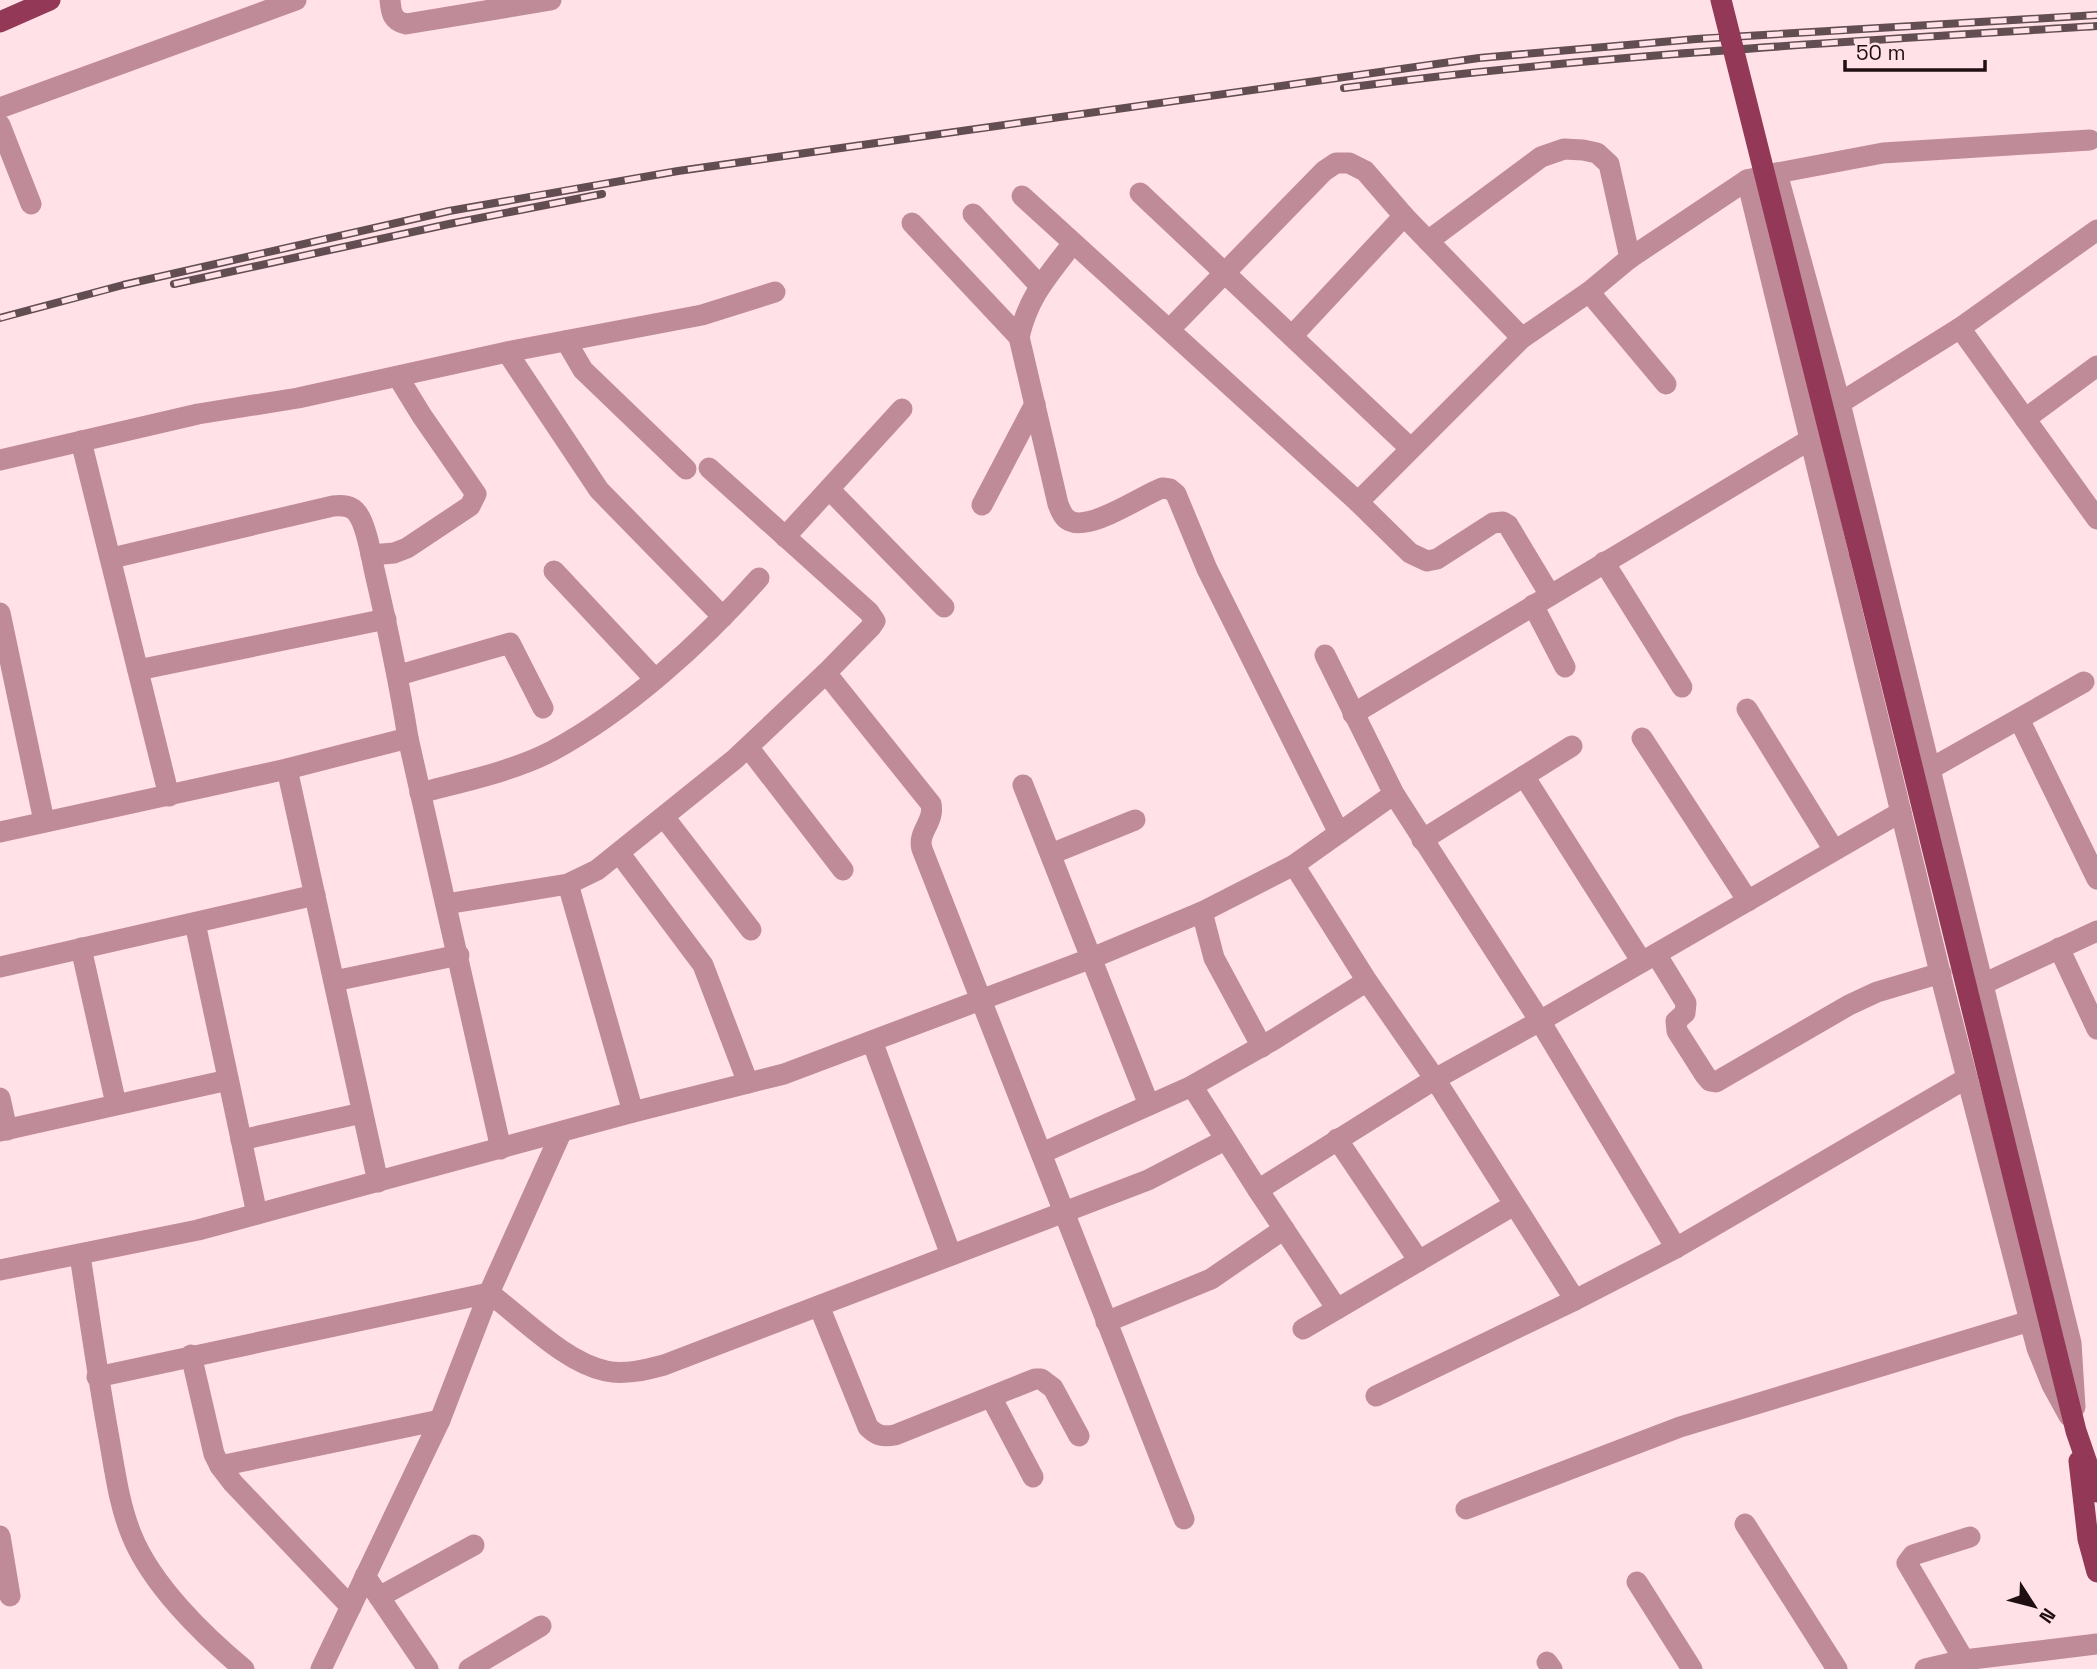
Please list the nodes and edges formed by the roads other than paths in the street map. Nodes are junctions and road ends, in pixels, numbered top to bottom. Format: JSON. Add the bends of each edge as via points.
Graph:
{"nodes":[{"id":1,"x":50,"y":0,"type":"edge"},
{"id":2,"x":296,"y":0,"type":"edge"},
{"id":3,"x":390,"y":0,"type":"edge"},
{"id":4,"x":551,"y":0,"type":"edge"},
{"id":5,"x":1721,"y":0,"type":"edge"},
{"id":6,"x":0,"y":22,"type":"edge"},
{"id":7,"x":0,"y":108,"type":"edge"},
{"id":8,"x":0,"y":125,"type":"edge"},
{"id":9,"x":2090,"y":140,"type":"dead end"},
{"id":10,"x":1777,"y":173,"type":"junction"},
{"id":11,"x":1747,"y":180,"type":"junction"},
{"id":12,"x":1140,"y":194,"type":"dead end"},
{"id":13,"x":1022,"y":196,"type":"dead end"},
{"id":14,"x":31,"y":204,"type":"dead end"},
{"id":15,"x":973,"y":214,"type":"dead end"},
{"id":16,"x":1404,"y":216,"type":"junction"},
{"id":17,"x":912,"y":223,"type":"dead end"},
{"id":18,"x":2097,"y":230,"type":"edge"},
{"id":19,"x":1428,"y":241,"type":"junction"},
{"id":20,"x":1073,"y":243,"type":"junction"},
{"id":21,"x":1630,"y":258,"type":"junction"},
{"id":22,"x":1226,"y":273,"type":"junction"},
{"id":23,"x":1040,"y":286,"type":"junction"},
{"id":24,"x":775,"y":292,"type":"dead end"},
{"id":25,"x":1589,"y":292,"type":"junction"},
{"id":26,"x":1959,"y":328,"type":"junction"},
{"id":27,"x":1170,"y":329,"type":"junction"},
{"id":28,"x":1292,"y":336,"type":"junction"},
{"id":29,"x":1019,"y":337,"type":"junction"},
{"id":30,"x":1522,"y":338,"type":"junction"},
{"id":31,"x":566,"y":341,"type":"junction"},
{"id":32,"x":507,"y":352,"type":"junction"},
{"id":33,"x":2097,"y":366,"type":"edge"},
{"id":34,"x":398,"y":377,"type":"junction"},
{"id":35,"x":1666,"y":384,"type":"dead end"},
{"id":36,"x":1840,"y":403,"type":"junction"},
{"id":37,"x":1035,"y":404,"type":"junction"},
{"id":38,"x":902,"y":409,"type":"dead end"},
{"id":39,"x":2025,"y":419,"type":"junction"},
{"id":40,"x":1846,"y":433,"type":"junction"},
{"id":41,"x":1811,"y":439,"type":"junction"},
{"id":42,"x":81,"y":441,"type":"junction"},
{"id":43,"x":1410,"y":448,"type":"junction"},
{"id":44,"x":0,"y":460,"type":"edge"},
{"id":45,"x":709,"y":468,"type":"dead end"},
{"id":46,"x":685,"y":469,"type":"dead end"},
{"id":47,"x":829,"y":489,"type":"junction"},
{"id":48,"x":1358,"y":502,"type":"junction"},
{"id":49,"x":982,"y":505,"type":"dead end"},
{"id":50,"x":2097,"y":519,"type":"edge"},
{"id":51,"x":785,"y":537,"type":"junction"},
{"id":52,"x":371,"y":555,"type":"junction"},
{"id":53,"x":112,"y":558,"type":"junction"},
{"id":54,"x":1604,"y":562,"type":"junction"},
{"id":55,"x":554,"y":572,"type":"dead end"},
{"id":56,"x":760,"y":578,"type":"dead end"},
{"id":57,"x":1541,"y":600,"type":"junction"},
{"id":58,"x":944,"y":607,"type":"dead end"},
{"id":59,"x":0,"y":613,"type":"edge"},
{"id":60,"x":723,"y":617,"type":"junction"},
{"id":61,"x":386,"y":619,"type":"junction"},
{"id":62,"x":1325,"y":655,"type":"dead end"},
{"id":63,"x":1565,"y":667,"type":"dead end"},
{"id":64,"x":138,"y":670,"type":"junction"},
{"id":65,"x":826,"y":673,"type":"junction"},
{"id":66,"x":398,"y":675,"type":"junction"},
{"id":67,"x":655,"y":679,"type":"junction"},
{"id":68,"x":2084,"y":682,"type":"dead end"},
{"id":69,"x":1682,"y":687,"type":"dead end"},
{"id":70,"x":10,"y":700,"type":"edge"},
{"id":71,"x":543,"y":708,"type":"dead end"},
{"id":72,"x":1748,"y":709,"type":"dead end"},
{"id":73,"x":1353,"y":714,"type":"junction"},
{"id":74,"x":2019,"y":719,"type":"junction"},
{"id":75,"x":408,"y":738,"type":"junction"},
{"id":76,"x":1642,"y":738,"type":"dead end"},
{"id":77,"x":1572,"y":746,"type":"dead end"},
{"id":78,"x":748,"y":747,"type":"junction"},
{"id":79,"x":287,"y":769,"type":"junction"},
{"id":80,"x":1930,"y":769,"type":"junction"},
{"id":81,"x":1524,"y":776,"type":"junction"},
{"id":82,"x":1023,"y":785,"type":"dead end"},
{"id":83,"x":420,"y":793,"type":"junction"},
{"id":84,"x":1394,"y":794,"type":"junction"},
{"id":85,"x":169,"y":796,"type":"junction"},
{"id":86,"x":1901,"y":811,"type":"junction"},
{"id":87,"x":664,"y":817,"type":"junction"},
{"id":88,"x":1135,"y":820,"type":"dead end"},
{"id":89,"x":44,"y":821,"type":"junction"},
{"id":90,"x":0,"y":832,"type":"edge"},
{"id":91,"x":1339,"y":833,"type":"junction"},
{"id":92,"x":1422,"y":840,"type":"junction"},
{"id":93,"x":1834,"y":850,"type":"junction"},
{"id":94,"x":620,"y":854,"type":"junction"},
{"id":95,"x":1051,"y":854,"type":"junction"},
{"id":96,"x":1294,"y":865,"type":"junction"},
{"id":97,"x":843,"y":870,"type":"dead end"},
{"id":98,"x":2097,"y":879,"type":"edge"},
{"id":99,"x":568,"y":884,"type":"junction"},
{"id":100,"x":315,"y":895,"type":"junction"},
{"id":101,"x":1748,"y":901,"type":"junction"},
{"id":102,"x":446,"y":904,"type":"junction"},
{"id":103,"x":1202,"y":912,"type":"junction"},
{"id":104,"x":195,"y":923,"type":"junction"},
{"id":105,"x":751,"y":930,"type":"dead end"},
{"id":106,"x":2097,"y":931,"type":"edge"},
{"id":107,"x":81,"y":948,"type":"junction"},
{"id":108,"x":2059,"y":948,"type":"junction"},
{"id":109,"x":459,"y":956,"type":"junction"},
{"id":110,"x":1092,"y":958,"type":"junction"},
{"id":111,"x":1649,"y":958,"type":"junction"},
{"id":112,"x":0,"y":967,"type":"edge"},
{"id":113,"x":1941,"y":973,"type":"junction"},
{"id":114,"x":334,"y":981,"type":"junction"},
{"id":115,"x":1367,"y":981,"type":"junction"},
{"id":116,"x":1983,"y":984,"type":"junction"},
{"id":117,"x":980,"y":1000,"type":"junction"},
{"id":118,"x":1540,"y":1021,"type":"junction"},
{"id":119,"x":2097,"y":1029,"type":"edge"},
{"id":120,"x":872,"y":1041,"type":"junction"},
{"id":121,"x":1262,"y":1047,"type":"junction"},
{"id":122,"x":1968,"y":1078,"type":"junction"},
{"id":123,"x":1435,"y":1079,"type":"junction"},
{"id":124,"x":229,"y":1080,"type":"junction"},
{"id":125,"x":748,"y":1083,"type":"junction"},
{"id":126,"x":1192,"y":1086,"type":"junction"},
{"id":127,"x":0,"y":1098,"type":"edge"},
{"id":128,"x":116,"y":1104,"type":"junction"},
{"id":129,"x":1149,"y":1105,"type":"junction"},
{"id":130,"x":633,"y":1112,"type":"junction"},
{"id":131,"x":362,"y":1113,"type":"junction"},
{"id":132,"x":3,"y":1130,"type":"edge"},
{"id":133,"x":561,"y":1133,"type":"junction"},
{"id":134,"x":1337,"y":1139,"type":"junction"},
{"id":135,"x":242,"y":1140,"type":"junction"},
{"id":136,"x":1225,"y":1140,"type":"junction"},
{"id":137,"x":501,"y":1149,"type":"junction"},
{"id":138,"x":1042,"y":1153,"type":"junction"},
{"id":139,"x":377,"y":1182,"type":"junction"},
{"id":140,"x":1258,"y":1191,"type":"junction"},
{"id":141,"x":1514,"y":1205,"type":"junction"},
{"id":142,"x":1064,"y":1212,"type":"junction"},
{"id":143,"x":257,"y":1214,"type":"junction"},
{"id":144,"x":1284,"y":1229,"type":"junction"},
{"id":145,"x":1676,"y":1248,"type":"junction"},
{"id":146,"x":80,"y":1255,"type":"junction"},
{"id":147,"x":951,"y":1255,"type":"junction"},
{"id":148,"x":1419,"y":1261,"type":"junction"},
{"id":149,"x":0,"y":1270,"type":"edge"},
{"id":150,"x":489,"y":1293,"type":"junction"},
{"id":151,"x":1575,"y":1300,"type":"junction"},
{"id":152,"x":819,"y":1306,"type":"junction"},
{"id":153,"x":1338,"y":1309,"type":"junction"},
{"id":154,"x":2030,"y":1321,"type":"junction"},
{"id":155,"x":1106,"y":1322,"type":"junction"},
{"id":156,"x":1303,"y":1329,"type":"dead end"},
{"id":157,"x":191,"y":1355,"type":"junction"},
{"id":158,"x":97,"y":1377,"type":"junction"},
{"id":159,"x":1376,"y":1396,"type":"dead end"},
{"id":160,"x":991,"y":1397,"type":"junction"},
{"id":161,"x":440,"y":1420,"type":"junction"},
{"id":162,"x":2076,"y":1431,"type":"junction"},
{"id":163,"x":1079,"y":1436,"type":"dead end"},
{"id":164,"x":220,"y":1466,"type":"junction"},
{"id":165,"x":1033,"y":1477,"type":"dead end"},
{"id":166,"x":2097,"y":1489,"type":"edge"},
{"id":167,"x":1466,"y":1509,"type":"dead end"},
{"id":168,"x":1184,"y":1519,"type":"dead end"},
{"id":169,"x":1745,"y":1524,"type":"dead end"},
{"id":170,"x":0,"y":1536,"type":"edge"},
{"id":171,"x":1970,"y":1537,"type":"dead end"},
{"id":172,"x":474,"y":1545,"type":"dead end"},
{"id":173,"x":2097,"y":1572,"type":"edge"},
{"id":174,"x":365,"y":1576,"type":"junction"},
{"id":175,"x":1637,"y":1582,"type":"dead end"},
{"id":176,"x":10,"y":1596,"type":"dead end"},
{"id":177,"x":379,"y":1597,"type":"junction"},
{"id":178,"x":351,"y":1607,"type":"junction"},
{"id":179,"x":541,"y":1626,"type":"dead end"},
{"id":180,"x":2097,"y":1644,"type":"edge"},
{"id":181,"x":1964,"y":1660,"type":"junction"},
{"id":182,"x":241,"y":1668,"type":"edge"},
{"id":183,"x":321,"y":1669,"type":"edge"},
{"id":184,"x":428,"y":1669,"type":"edge"},
{"id":185,"x":469,"y":1669,"type":"edge"},
{"id":186,"x":1692,"y":1669,"type":"edge"},
{"id":187,"x":1837,"y":1669,"type":"edge"},
{"id":188,"x":1925,"y":1669,"type":"edge"}],
"edges":[{"from":1,"to":6,"type":"main road"},
{"from":2,"to":7,"type":"street"},
{"from":3,"to":4,"type":"street","via":[[393,16],[406,24]]},
{"from":5,"to":162,"type":"main road","bridge":true},
{"from":8,"to":14,"type":"street"},
{"from":9,"to":10,"type":"street","via":[[1882,153]]},
{"from":10,"to":11,"type":"street"},
{"from":10,"to":36,"type":"street"},
{"from":11,"to":21,"type":"street"},
{"from":11,"to":41,"type":"street"},
{"from":12,"to":22,"type":"street"},
{"from":13,"to":20,"type":"street"},
{"from":15,"to":23,"type":"street"},
{"from":16,"to":19,"type":"street"},
{"from":16,"to":22,"type":"street","via":[[1364,172],[1349,163],[1336,163]]},
{"from":16,"to":28,"type":"street"},
{"from":17,"to":29,"type":"street"},
{"from":18,"to":26,"type":"street"},
{"from":19,"to":21,"type":"street","via":[[1541,158],[1564,149],[1583,150],[1597,153],[1609,164]]},
{"from":19,"to":30,"type":"street"},
{"from":20,"to":23,"type":"street"},
{"from":20,"to":27,"type":"street"},
{"from":21,"to":25,"type":"street"},
{"from":22,"to":27,"type":"street"},
{"from":22,"to":28,"type":"street"},
{"from":23,"to":29,"type":"street","via":[[1025,312]]},
{"from":24,"to":31,"type":"street","via":[[702,315]]},
{"from":25,"to":30,"type":"street"},
{"from":25,"to":35,"type":"street"},
{"from":26,"to":36,"type":"street"},
{"from":26,"to":39,"type":"street"},
{"from":27,"to":48,"type":"street"},
{"from":28,"to":43,"type":"street"},
{"from":29,"to":37,"type":"street"},
{"from":30,"to":43,"type":"street"},
{"from":31,"to":32,"type":"street"},
{"from":31,"to":46,"type":"street","via":[[583,370]]},
{"from":32,"to":34,"type":"street"},
{"from":32,"to":60,"type":"street","via":[[599,490]]},
{"from":33,"to":39,"type":"street"},
{"from":34,"to":42,"type":"street"},
{"from":34,"to":52,"type":"street","via":[[476,494],[470,506],[407,548]]},
{"from":36,"to":40,"type":"street"},
{"from":37,"to":49,"type":"street"},
{"from":37,"to":91,"type":"street","via":[[1058,504],[1071,522],[1102,518],[1162,488],[1176,494],[1207,569]]},
{"from":38,"to":47,"type":"street"},
{"from":39,"to":50,"type":"street"},
{"from":40,"to":41,"type":"street"},
{"from":40,"to":80,"type":"street"},
{"from":41,"to":54,"type":"street"},
{"from":41,"to":86,"type":"street"},
{"from":42,"to":44,"type":"street"},
{"from":42,"to":53,"type":"street"},
{"from":43,"to":48,"type":"street"},
{"from":45,"to":51,"type":"street"},
{"from":47,"to":51,"type":"street"},
{"from":47,"to":58,"type":"street"},
{"from":48,"to":57,"type":"street","via":[[1410,553],[1427,561],[1493,523],[1503,522]]},
{"from":51,"to":65,"type":"street","via":[[873,616],[871,627]]},
{"from":52,"to":53,"type":"street","via":[[361,519],[344,505]]},
{"from":52,"to":61,"type":"street"},
{"from":53,"to":64,"type":"street"},
{"from":54,"to":57,"type":"street"},
{"from":54,"to":69,"type":"street"},
{"from":55,"to":67,"type":"street"},
{"from":56,"to":60,"type":"street"},
{"from":57,"to":63,"type":"street"},
{"from":57,"to":73,"type":"street"},
{"from":59,"to":70,"type":"street"},
{"from":60,"to":67,"type":"street"},
{"from":61,"to":64,"type":"street"},
{"from":61,"to":66,"type":"street"},
{"from":62,"to":73,"type":"street"},
{"from":64,"to":85,"type":"street"},
{"from":65,"to":78,"type":"street"},
{"from":65,"to":117,"type":"street","via":[[931,804],[931,820],[920,842]]},
{"from":66,"to":71,"type":"street","via":[[510,643]]},
{"from":66,"to":75,"type":"street"},
{"from":67,"to":83,"type":"street","via":[[551,751],[497,773]]},
{"from":68,"to":74,"type":"street"},
{"from":70,"to":89,"type":"street"},
{"from":72,"to":93,"type":"street"},
{"from":73,"to":84,"type":"street"},
{"from":74,"to":80,"type":"street"},
{"from":74,"to":98,"type":"street"},
{"from":75,"to":79,"type":"street"},
{"from":75,"to":83,"type":"street"},
{"from":76,"to":101,"type":"street"},
{"from":77,"to":81,"type":"street"},
{"from":78,"to":87,"type":"street"},
{"from":78,"to":97,"type":"street"},
{"from":79,"to":85,"type":"street"},
{"from":79,"to":100,"type":"street"},
{"from":80,"to":116,"type":"street"},
{"from":81,"to":92,"type":"street"},
{"from":81,"to":111,"type":"street"},
{"from":82,"to":95,"type":"street"},
{"from":83,"to":102,"type":"street"},
{"from":84,"to":91,"type":"street"},
{"from":84,"to":92,"type":"street"},
{"from":85,"to":89,"type":"street"},
{"from":86,"to":93,"type":"street"},
{"from":86,"to":113,"type":"street"},
{"from":87,"to":94,"type":"street"},
{"from":87,"to":105,"type":"street"},
{"from":88,"to":95,"type":"street"},
{"from":89,"to":90,"type":"street"},
{"from":91,"to":96,"type":"street"},
{"from":92,"to":118,"type":"street"},
{"from":93,"to":101,"type":"street"},
{"from":94,"to":99,"type":"street"},
{"from":94,"to":125,"type":"street","via":[[703,965]]},
{"from":95,"to":110,"type":"street"},
{"from":96,"to":103,"type":"street"},
{"from":96,"to":115,"type":"street"},
{"from":99,"to":102,"type":"street"},
{"from":99,"to":130,"type":"street"},
{"from":100,"to":104,"type":"street"},
{"from":100,"to":114,"type":"street"},
{"from":101,"to":111,"type":"street"},
{"from":102,"to":109,"type":"street"},
{"from":103,"to":110,"type":"street"},
{"from":103,"to":121,"type":"street","via":[[1214,958]]},
{"from":104,"to":107,"type":"street"},
{"from":104,"to":124,"type":"street"},
{"from":106,"to":108,"type":"street"},
{"from":107,"to":112,"type":"street"},
{"from":107,"to":128,"type":"street"},
{"from":108,"to":116,"type":"street"},
{"from":108,"to":119,"type":"street"},
{"from":109,"to":114,"type":"street"},
{"from":109,"to":137,"type":"street"},
{"from":110,"to":117,"type":"street"},
{"from":110,"to":129,"type":"street"},
{"from":111,"to":113,"type":"street","via":[[1686,1003],[1685,1013],[1676,1021],[1677,1031],[1705,1075],[1716,1082],[1849,1005]]},
{"from":111,"to":118,"type":"street"},
{"from":113,"to":122,"type":"street"},
{"from":114,"to":131,"type":"street"},
{"from":115,"to":121,"type":"street"},
{"from":115,"to":123,"type":"street"},
{"from":116,"to":162,"type":"street","via":[[2071,1343]]},
{"from":117,"to":120,"type":"street"},
{"from":117,"to":138,"type":"street"},
{"from":118,"to":123,"type":"street"},
{"from":118,"to":145,"type":"street"},
{"from":120,"to":125,"type":"street"},
{"from":120,"to":147,"type":"street"},
{"from":121,"to":126,"type":"street"},
{"from":122,"to":145,"type":"street"},
{"from":122,"to":154,"type":"street"},
{"from":123,"to":134,"type":"street"},
{"from":123,"to":141,"type":"street"},
{"from":124,"to":128,"type":"street"},
{"from":124,"to":135,"type":"street"},
{"from":125,"to":130,"type":"street"},
{"from":126,"to":129,"type":"street"},
{"from":126,"to":136,"type":"street"},
{"from":127,"to":132,"type":"street"},
{"from":128,"to":132,"type":"street"},
{"from":129,"to":138,"type":"street"},
{"from":130,"to":133,"type":"street"},
{"from":131,"to":135,"type":"street"},
{"from":131,"to":139,"type":"street"},
{"from":133,"to":137,"type":"street"},
{"from":133,"to":150,"type":"street"},
{"from":134,"to":140,"type":"street"},
{"from":134,"to":148,"type":"street"},
{"from":135,"to":143,"type":"street"},
{"from":136,"to":140,"type":"street"},
{"from":136,"to":142,"type":"street","via":[[1148,1180]]},
{"from":137,"to":139,"type":"street"},
{"from":138,"to":142,"type":"street"},
{"from":139,"to":143,"type":"street"},
{"from":140,"to":144,"type":"street"},
{"from":141,"to":148,"type":"street"},
{"from":141,"to":151,"type":"street"},
{"from":142,"to":147,"type":"street"},
{"from":142,"to":155,"type":"street"},
{"from":143,"to":146,"type":"street"},
{"from":144,"to":153,"type":"street"},
{"from":144,"to":155,"type":"street","via":[[1211,1279]]},
{"from":145,"to":151,"type":"street"},
{"from":146,"to":149,"type":"street"},
{"from":146,"to":158,"type":"street"},
{"from":147,"to":152,"type":"street"},
{"from":148,"to":153,"type":"street"},
{"from":150,"to":152,"type":"street","via":[[582,1362],[606,1371],[664,1366]]},
{"from":150,"to":157,"type":"street"},
{"from":150,"to":161,"type":"street"},
{"from":151,"to":159,"type":"street"},
{"from":152,"to":160,"type":"street","via":[[874,1433],[895,1435]]},
{"from":153,"to":156,"type":"street"},
{"from":154,"to":162,"type":"street","via":[[2052,1385]]},
{"from":154,"to":167,"type":"street","via":[[1680,1427]]},
{"from":155,"to":168,"type":"street"},
{"from":157,"to":158,"type":"street"},
{"from":157,"to":164,"type":"street"},
{"from":158,"to":182,"type":"street","via":[[131,1536],[167,1596]]},
{"from":160,"to":163,"type":"street","via":[[1041,1379],[1053,1388]]},
{"from":160,"to":165,"type":"street"},
{"from":161,"to":164,"type":"street"},
{"from":161,"to":174,"type":"street"},
{"from":162,"to":166,"type":"main road"},
{"from":162,"to":173,"type":"main road","via":[[2088,1539]]},
{"from":164,"to":178,"type":"street"},
{"from":169,"to":187,"type":"street"},
{"from":170,"to":176,"type":"street"},
{"from":171,"to":181,"type":"street","via":[[1913,1555],[1907,1563]]},
{"from":172,"to":177,"type":"street"},
{"from":174,"to":177,"type":"street"},
{"from":174,"to":178,"type":"street"},
{"from":175,"to":186,"type":"street"},
{"from":177,"to":184,"type":"street"},
{"from":178,"to":183,"type":"street"},
{"from":179,"to":185,"type":"street"},
{"from":180,"to":181,"type":"street"},
{"from":181,"to":188,"type":"street"}]}
